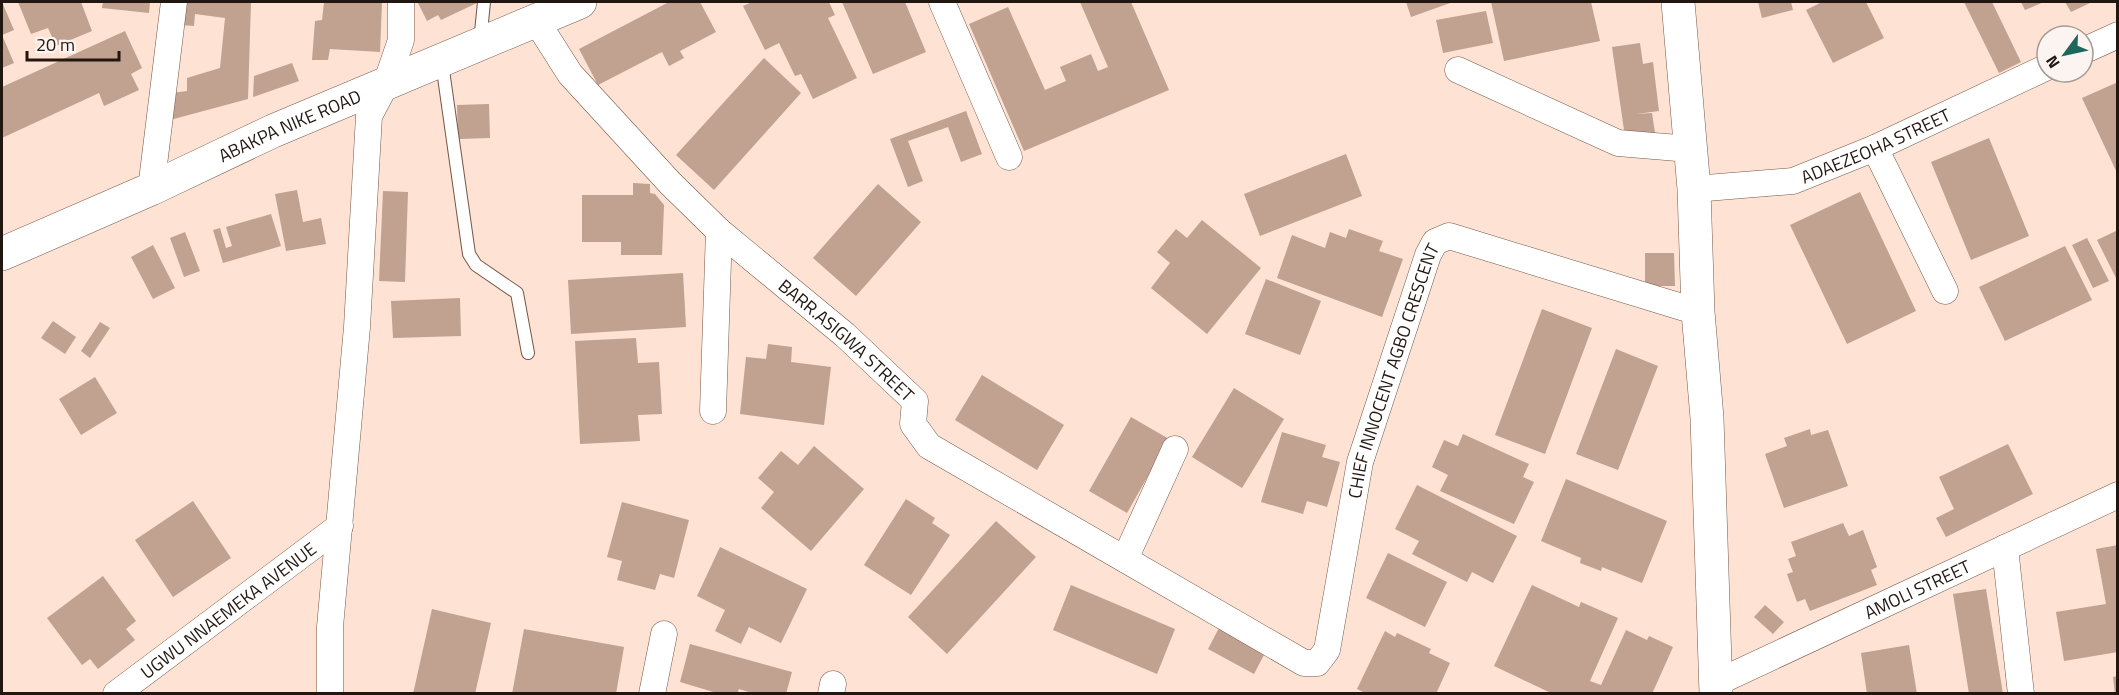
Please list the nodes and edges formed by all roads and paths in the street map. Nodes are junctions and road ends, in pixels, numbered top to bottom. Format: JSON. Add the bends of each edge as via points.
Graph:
{"nodes":[{"id":1,"x":174,"y":2,"type":"edge"},
{"id":2,"x":401,"y":2,"type":"edge"},
{"id":3,"x":484,"y":2,"type":"edge"},
{"id":4,"x":580,"y":2,"type":"edge"},
{"id":5,"x":942,"y":2,"type":"edge"},
{"id":6,"x":1678,"y":2,"type":"edge"},
{"id":7,"x":537,"y":22,"type":"junction"},
{"id":8,"x":2118,"y":35,"type":"edge"},
{"id":9,"x":479,"y":45,"type":"junction"},
{"id":10,"x":2095,"y":46,"type":"edge"},
{"id":11,"x":442,"y":62,"type":"junction"},
{"id":12,"x":1458,"y":70,"type":"dead end"},
{"id":13,"x":2035,"y":73,"type":"edge"},
{"id":14,"x":386,"y":84,"type":"junction"},
{"id":15,"x":1875,"y":148,"type":"junction"},
{"id":16,"x":1690,"y":149,"type":"junction"},
{"id":17,"x":1009,"y":157,"type":"dead end"},
{"id":18,"x":151,"y":189,"type":"junction"},
{"id":19,"x":1694,"y":189,"type":"junction"},
{"id":20,"x":719,"y":231,"type":"junction"},
{"id":21,"x":2,"y":254,"type":"edge"},
{"id":22,"x":1946,"y":291,"type":"dead end"},
{"id":23,"x":1698,"y":312,"type":"junction"},
{"id":24,"x":528,"y":353,"type":"dead end"},
{"id":25,"x":713,"y":411,"type":"dead end"},
{"id":26,"x":1175,"y":449,"type":"dead end"},
{"id":27,"x":2118,"y":495,"type":"edge"},
{"id":28,"x":340,"y":526,"type":"junction"},
{"id":29,"x":2005,"y":548,"type":"junction"},
{"id":30,"x":1125,"y":559,"type":"junction"},
{"id":31,"x":664,"y":634,"type":"dead end"},
{"id":32,"x":1317,"y":663,"type":"joint"},
{"id":33,"x":1716,"y":688,"type":"edge"},
{"id":34,"x":116,"y":693,"type":"edge"},
{"id":35,"x":330,"y":693,"type":"edge"},
{"id":36,"x":652,"y":693,"type":"edge"},
{"id":37,"x":2021,"y":693,"type":"edge"}],
"edges":[{"from":1,"to":18,"type":"street"},
{"from":2,"to":14,"type":"street","via":[[401,39]]},
{"from":3,"to":9,"type":"lane"},
{"from":4,"to":7,"type":"main road","name":"ABAKPA NIKE ROAD"},
{"from":5,"to":17,"type":"street"},
{"from":6,"to":16,"type":"main road"},
{"from":7,"to":9,"type":"main road","name":"ABAKPA NIKE ROAD"},
{"from":7,"to":20,"type":"street","name":"BARR.ASIGWA STREET","via":[[570,74]]},
{"from":8,"to":10,"type":"street"},
{"from":9,"to":11,"type":"main road","name":"ABAKPA NIKE ROAD"},
{"from":11,"to":14,"type":"main road","name":"ABAKPA NIKE ROAD"},
{"from":11,"to":24,"type":"lane","via":[[469,254],[476,265],[517,293]]},
{"from":12,"to":16,"type":"street","via":[[1618,143]]},
{"from":13,"to":15,"type":"street","name":"ADAEZEOHA STREET"},
{"from":14,"to":18,"type":"main road","name":"ABAKPA NIKE ROAD","via":[[273,131]]},
{"from":14,"to":28,"type":"street","via":[[369,116]]},
{"from":15,"to":19,"type":"street","name":"ADAEZEOHA STREET","via":[[1793,181]]},
{"from":15,"to":22,"type":"street"},
{"from":16,"to":19,"type":"main road"},
{"from":18,"to":21,"type":"main road","name":"ABAKPA NIKE ROAD"},
{"from":19,"to":23,"type":"main road"},
{"from":20,"to":25,"type":"street"},
{"from":20,"to":30,"type":"street","name":"BARR.ASIGWA STREET","via":[[845,335],[915,401],[913,424],[929,446]]},
{"from":23,"to":32,"type":"street","name":"CHIEF INNOCENT AGBO CRESCENT","via":[[1449,236],[1435,242],[1360,462],[1327,650]]},
{"from":23,"to":33,"type":"main road","via":[[1707,418]]},
{"from":26,"to":30,"type":"street"},
{"from":27,"to":29,"type":"street","name":"AMOLI STREET"},
{"from":28,"to":34,"type":"street","name":"UGWU NNAEMEKA AVENUE"},
{"from":28,"to":35,"type":"street","via":[[330,627]]},
{"from":29,"to":33,"type":"street","name":"AMOLI STREET"},
{"from":29,"to":37,"type":"street"},
{"from":30,"to":32,"type":"street","name":"BARR.ASIGWA STREET","via":[[1304,663]]},
{"from":31,"to":36,"type":"street"}]}
